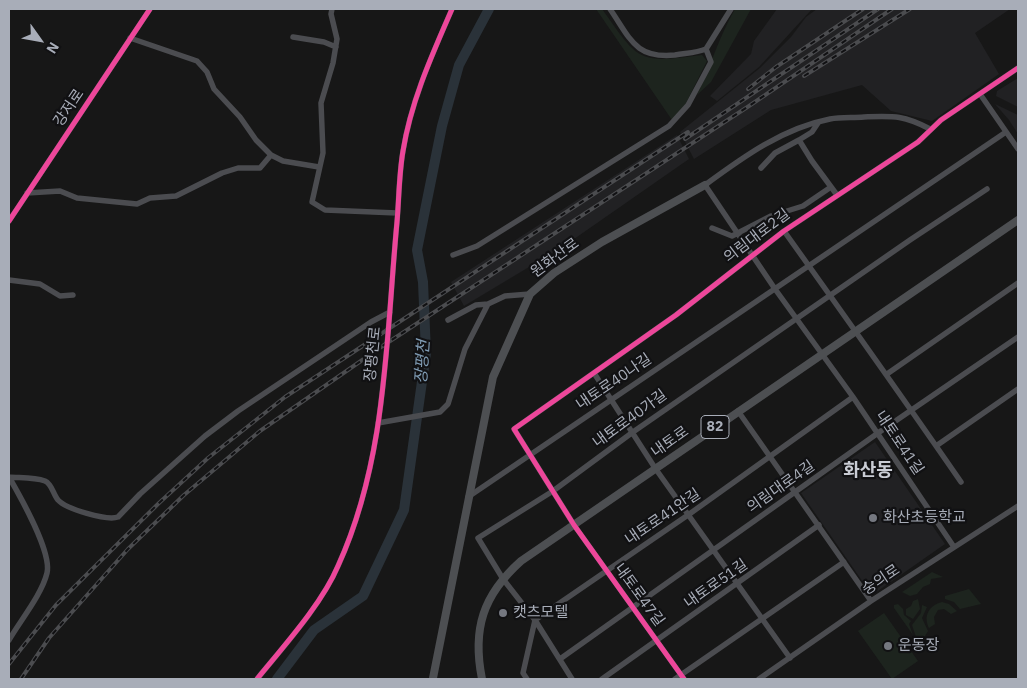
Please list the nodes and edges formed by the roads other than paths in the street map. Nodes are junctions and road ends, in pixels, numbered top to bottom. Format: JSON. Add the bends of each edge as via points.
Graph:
{"nodes":[{"id":1,"x":150,"y":9,"type":"edge"},
{"id":2,"x":332,"y":9,"type":"edge"},
{"id":3,"x":452,"y":9,"type":"edge"},
{"id":4,"x":610,"y":9,"type":"edge"},
{"id":5,"x":731,"y":9,"type":"edge"},
{"id":6,"x":293,"y":37,"type":"dead end"},
{"id":7,"x":130,"y":38,"type":"junction"},
{"id":8,"x":336,"y":47,"type":"junction"},
{"id":9,"x":706,"y":49,"type":"junction"},
{"id":10,"x":1018,"y":68,"type":"edge"},
{"id":11,"x":980,"y":94,"type":"junction"},
{"id":12,"x":818,"y":123,"type":"junction"},
{"id":13,"x":930,"y":129,"type":"junction"},
{"id":14,"x":1006,"y":132,"type":"junction"},
{"id":15,"x":800,"y":140,"type":"junction"},
{"id":16,"x":1018,"y":149,"type":"edge"},
{"id":17,"x":270,"y":155,"type":"junction"},
{"id":18,"x":319,"y":167,"type":"junction"},
{"id":19,"x":761,"y":168,"type":"dead end"},
{"id":20,"x":705,"y":185,"type":"junction"},
{"id":21,"x":831,"y":187,"type":"junction"},
{"id":22,"x":988,"y":189,"type":"dead end"},
{"id":23,"x":27,"y":192,"type":"junction"},
{"id":24,"x":837,"y":195,"type":"junction"},
{"id":25,"x":397,"y":213,"type":"junction"},
{"id":26,"x":1018,"y":220,"type":"edge"},
{"id":27,"x":9,"y":221,"type":"edge"},
{"id":28,"x":712,"y":228,"type":"dead end"},
{"id":29,"x":784,"y":232,"type":"junction"},
{"id":30,"x":738,"y":234,"type":"junction"},
{"id":31,"x":453,"y":255,"type":"dead end"},
{"id":32,"x":751,"y":255,"type":"junction"},
{"id":33,"x":809,"y":266,"type":"junction"},
{"id":34,"x":9,"y":280,"type":"edge"},
{"id":35,"x":1018,"y":283,"type":"edge"},
{"id":36,"x":775,"y":289,"type":"junction"},
{"id":37,"x":530,"y":294,"type":"junction"},
{"id":38,"x":73,"y":295,"type":"dead end"},
{"id":39,"x":829,"y":296,"type":"junction"},
{"id":40,"x":488,"y":304,"type":"junction"},
{"id":41,"x":390,"y":312,"type":"junction"},
{"id":42,"x":796,"y":319,"type":"junction"},
{"id":43,"x":448,"y":320,"type":"dead end"},
{"id":44,"x":854,"y":332,"type":"junction"},
{"id":45,"x":1018,"y":337,"type":"edge"},
{"id":46,"x":822,"y":354,"type":"junction"},
{"id":47,"x":594,"y":372,"type":"junction"},
{"id":48,"x":887,"y":374,"type":"junction"},
{"id":49,"x":1018,"y":389,"type":"edge"},
{"id":50,"x":853,"y":397,"type":"junction"},
{"id":51,"x":611,"y":399,"type":"junction"},
{"id":52,"x":912,"y":410,"type":"junction"},
{"id":53,"x":738,"y":411,"type":"junction"},
{"id":54,"x":378,"y":423,"type":"junction"},
{"id":55,"x":514,"y":429,"type":"joint"},
{"id":56,"x":633,"y":432,"type":"junction"},
{"id":57,"x":878,"y":433,"type":"junction"},
{"id":58,"x":936,"y":446,"type":"junction"},
{"id":59,"x":531,"y":454,"type":"junction"},
{"id":60,"x":770,"y":457,"type":"junction"},
{"id":61,"x":655,"y":468,"type":"junction"},
{"id":62,"x":9,"y":477,"type":"edge"},
{"id":63,"x":961,"y":482,"type":"dead end"},
{"id":64,"x":552,"y":491,"type":"junction"},
{"id":65,"x":795,"y":492,"type":"junction"},
{"id":66,"x":468,"y":497,"type":"junction"},
{"id":67,"x":1018,"y":506,"type":"edge"},
{"id":68,"x":688,"y":515,"type":"junction"},
{"id":69,"x":574,"y":525,"type":"junction"},
{"id":70,"x":819,"y":525,"type":"junction"},
{"id":71,"x":954,"y":547,"type":"junction"},
{"id":72,"x":713,"y":549,"type":"junction"},
{"id":73,"x":844,"y":562,"type":"junction"},
{"id":74,"x":606,"y":570,"type":"junction"},
{"id":75,"x":503,"y":580,"type":"junction"},
{"id":76,"x":738,"y":584,"type":"junction"},
{"id":77,"x":871,"y":602,"type":"junction"},
{"id":78,"x":632,"y":607,"type":"junction"},
{"id":79,"x":763,"y":617,"type":"junction"},
{"id":80,"x":535,"y":620,"type":"junction"},
{"id":81,"x":9,"y":640,"type":"edge"},
{"id":82,"x":657,"y":641,"type":"junction"},
{"id":83,"x":790,"y":658,"type":"junction"},
{"id":84,"x":560,"y":659,"type":"junction"},
{"id":85,"x":432,"y":678,"type":"edge"},
{"id":86,"x":680,"y":678,"type":"edge"},
{"id":87,"x":257,"y":679,"type":"edge"},
{"id":88,"x":482,"y":679,"type":"edge"},
{"id":89,"x":527,"y":679,"type":"edge"},
{"id":90,"x":572,"y":679,"type":"edge"},
{"id":91,"x":602,"y":679,"type":"edge"},
{"id":92,"x":760,"y":679,"type":"edge"}],
"edges":[{"from":1,"to":7,"type":"street","name":"강저로"},
{"from":2,"to":8,"type":"street"},
{"from":3,"to":25,"type":"street","name":"장평천로","via":[[415,101],[403,151]]},
{"from":4,"to":9,"type":"street","via":[[633,43],[647,54],[668,55]]},
{"from":5,"to":9,"type":"street"},
{"from":6,"to":8,"type":"street"},
{"from":7,"to":17,"type":"street","via":[[197,61],[214,89]]},
{"from":7,"to":23,"type":"street","name":"강저로"},
{"from":8,"to":18,"type":"street","via":[[321,103],[323,152]]},
{"from":9,"to":31,"type":"street","via":[[711,62],[688,105],[669,126],[477,246]]},
{"from":10,"to":11,"type":"street","name":"의림대로2길"},
{"from":11,"to":13,"type":"street","name":"의림대로2길"},
{"from":11,"to":14,"type":"street"},
{"from":12,"to":13,"type":"street","name":"원화산로","via":[[830,119],[898,116]]},
{"from":12,"to":15,"type":"street"},
{"from":12,"to":20,"type":"street","name":"원화산로","via":[[789,132],[740,159]]},
{"from":13,"to":24,"type":"street","name":"의림대로2길","via":[[918,142]]},
{"from":14,"to":16,"type":"street"},
{"from":14,"to":33,"type":"street","name":"내토로40나길"},
{"from":15,"to":19,"type":"street","via":[[776,153]]},
{"from":15,"to":21,"type":"street"},
{"from":17,"to":18,"type":"street","via":[[283,161]]},
{"from":17,"to":23,"type":"street","via":[[260,168],[232,170],[176,196],[150,198],[137,204],[77,198],[60,191]]},
{"from":18,"to":25,"type":"street","via":[[312,199],[316,206],[332,211]]},
{"from":20,"to":30,"type":"street","name":"내토로41길"},
{"from":20,"to":37,"type":"main road","name":"원화산로","via":[[602,242],[554,273]]},
{"from":21,"to":24,"type":"street"},
{"from":21,"to":30,"type":"street","via":[[803,206],[771,216]]},
{"from":22,"to":39,"type":"street","name":"내토로40가길"},
{"from":23,"to":27,"type":"street","name":"강저로"},
{"from":24,"to":29,"type":"street","name":"의림대로2길"},
{"from":25,"to":41,"type":"street","name":"장평천로"},
{"from":26,"to":44,"type":"main road","name":"내토로","number":"82"},
{"from":28,"to":30,"type":"street","via":[[729,236]]},
{"from":29,"to":32,"type":"street","name":"의림대로2길"},
{"from":29,"to":33,"type":"street"},
{"from":30,"to":32,"type":"street","name":"내토로41길"},
{"from":32,"to":36,"type":"street","name":"내토로41길"},
{"from":32,"to":47,"type":"street","name":"의림대로2길","via":[[676,315]]},
{"from":33,"to":36,"type":"street","name":"내토로40나길"},
{"from":33,"to":39,"type":"street"},
{"from":34,"to":38,"type":"street","via":[[40,284],[60,296]]},
{"from":35,"to":48,"type":"street"},
{"from":36,"to":42,"type":"street","name":"내토로41길"},
{"from":36,"to":51,"type":"street","name":"내토로40나길"},
{"from":37,"to":40,"type":"street","via":[[505,296]]},
{"from":37,"to":66,"type":"main road","name":"원화산로","via":[[493,377]]},
{"from":39,"to":42,"type":"street","name":"내토로40가길"},
{"from":39,"to":44,"type":"street"},
{"from":40,"to":43,"type":"street","via":[[476,305]]},
{"from":40,"to":54,"type":"street","via":[[465,349],[448,404],[440,412]]},
{"from":41,"to":54,"type":"street","name":"장평천로"},
{"from":41,"to":62,"type":"street","via":[[225,421],[181,456],[118,517],[109,518],[68,506],[58,500],[42,480]]},
{"from":42,"to":46,"type":"street","name":"내토로41길"},
{"from":42,"to":56,"type":"street","name":"내토로40가길"},
{"from":44,"to":46,"type":"main road","name":"내토로","number":"82"},
{"from":44,"to":48,"type":"street"},
{"from":45,"to":52,"type":"street","name":"의림대로4길"},
{"from":46,"to":50,"type":"street","name":"내토로41길"},
{"from":46,"to":53,"type":"main road","name":"내토로","number":"82"},
{"from":47,"to":51,"type":"street"},
{"from":47,"to":55,"type":"street","name":"의림대로2길"},
{"from":48,"to":52,"type":"street"},
{"from":49,"to":58,"type":"street"},
{"from":50,"to":57,"type":"street","name":"내토로41길"},
{"from":50,"to":60,"type":"street","name":"내토로41안길"},
{"from":51,"to":56,"type":"street"},
{"from":51,"to":59,"type":"street","name":"내토로40나길"},
{"from":52,"to":57,"type":"street","name":"의림대로4길"},
{"from":52,"to":58,"type":"street"},
{"from":53,"to":60,"type":"street"},
{"from":53,"to":61,"type":"main road","name":"내토로","number":"82"},
{"from":54,"to":87,"type":"street","name":"장평천로","via":[[365,493],[338,568],[305,619]]},
{"from":55,"to":59,"type":"street","name":"내토로47길"},
{"from":56,"to":61,"type":"street"},
{"from":56,"to":64,"type":"street","name":"내토로40가길"},
{"from":57,"to":65,"type":"street","name":"의림대로4길"},
{"from":57,"to":71,"type":"street","name":"내토로41길"},
{"from":58,"to":63,"type":"street"},
{"from":59,"to":64,"type":"street","name":"내토로47길"},
{"from":59,"to":66,"type":"street","name":"내토로40나길"},
{"from":60,"to":65,"type":"street"},
{"from":60,"to":68,"type":"street","name":"내토로41안길"},
{"from":61,"to":68,"type":"street"},
{"from":61,"to":69,"type":"main road","name":"내토로","number":"82"},
{"from":62,"to":81,"type":"street","via":[[48,561],[46,578]]},
{"from":64,"to":69,"type":"street","name":"내토로47길"},
{"from":64,"to":75,"type":"street","name":"내토로40가길","via":[[478,538]]},
{"from":65,"to":70,"type":"street"},
{"from":65,"to":72,"type":"street","name":"의림대로4길"},
{"from":66,"to":85,"type":"main road","name":"원화산로"},
{"from":67,"to":71,"type":"street","name":"숭의로"},
{"from":68,"to":72,"type":"street"},
{"from":68,"to":74,"type":"street","name":"내토로41안길"},
{"from":69,"to":74,"type":"street","name":"내토로47길"},
{"from":69,"to":75,"type":"main road","name":"내토로","number":"82","via":[[521,561]]},
{"from":70,"to":73,"type":"street"},
{"from":70,"to":76,"type":"street","name":"내토로51길"},
{"from":71,"to":77,"type":"street","name":"숭의로"},
{"from":72,"to":76,"type":"street"},
{"from":72,"to":78,"type":"street","name":"의림대로4길"},
{"from":73,"to":77,"type":"street"},
{"from":73,"to":79,"type":"street"},
{"from":74,"to":78,"type":"street","name":"내토로47길"},
{"from":74,"to":80,"type":"street","name":"내토로41안길"},
{"from":75,"to":80,"type":"street"},
{"from":75,"to":88,"type":"main road","name":"내토로","number":"82","via":[[494,589],[481,620],[479,658]]},
{"from":76,"to":79,"type":"street"},
{"from":76,"to":82,"type":"street","name":"내토로51길"},
{"from":77,"to":83,"type":"street","name":"숭의로"},
{"from":78,"to":82,"type":"street","name":"내토로47길"},
{"from":78,"to":84,"type":"street","name":"의림대로4길"},
{"from":79,"to":83,"type":"street"},
{"from":79,"to":86,"type":"street"},
{"from":80,"to":84,"type":"street"},
{"from":80,"to":89,"type":"street","via":[[523,674]]},
{"from":82,"to":86,"type":"street","name":"내토로47길"},
{"from":82,"to":91,"type":"street","name":"내토로51길"},
{"from":83,"to":92,"type":"street","name":"숭의로"},
{"from":84,"to":90,"type":"street"}]}
